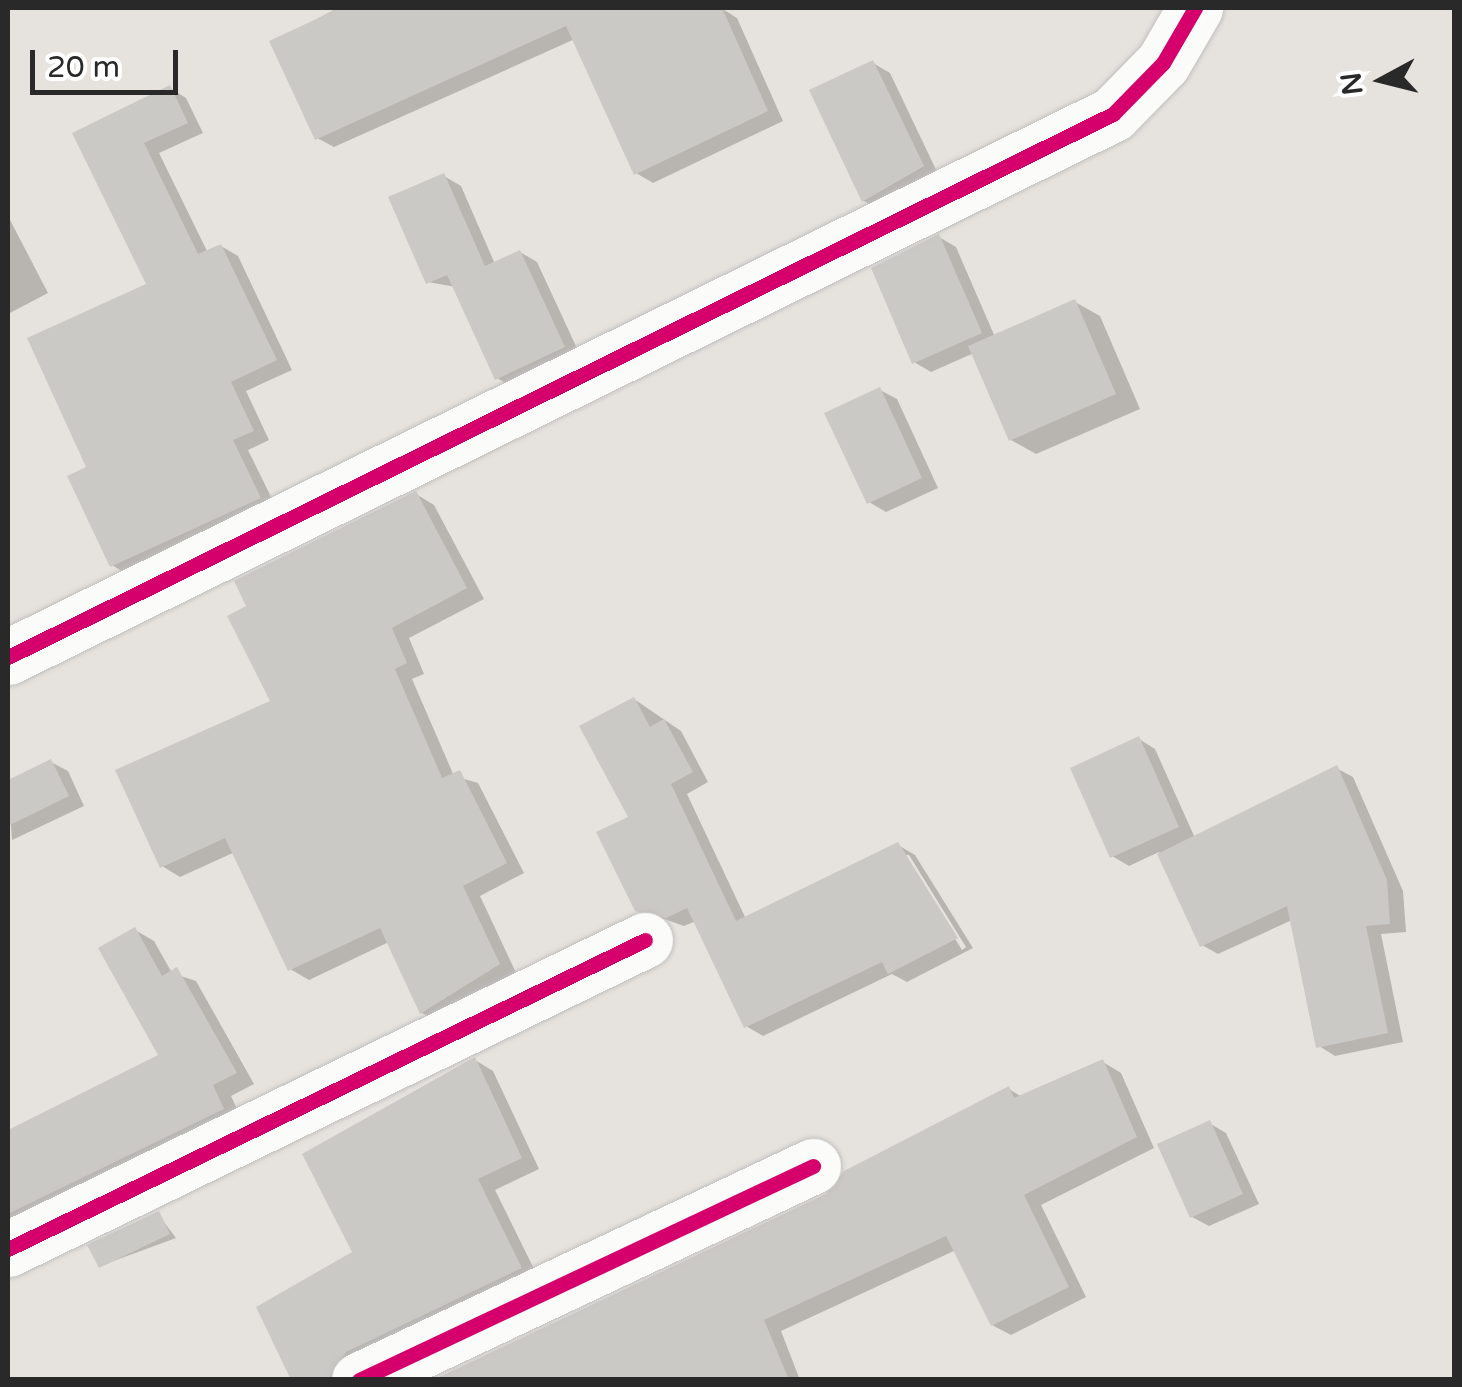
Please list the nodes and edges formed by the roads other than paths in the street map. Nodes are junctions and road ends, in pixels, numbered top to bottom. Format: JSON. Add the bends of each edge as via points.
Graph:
{"nodes":[{"id":1,"x":1194,"y":8,"type":"edge"},
{"id":2,"x":8,"y":656,"type":"edge"},
{"id":3,"x":646,"y":940,"type":"dead end"},
{"id":4,"x":812,"y":1166,"type":"dead end"},
{"id":5,"x":8,"y":1250,"type":"edge"},
{"id":6,"x":359,"y":1380,"type":"edge"}],
"edges":[{"from":1,"to":2,"type":"street","via":[[1162,63],[1113,114]]},
{"from":3,"to":5,"type":"street"},
{"from":4,"to":6,"type":"street"}]}
